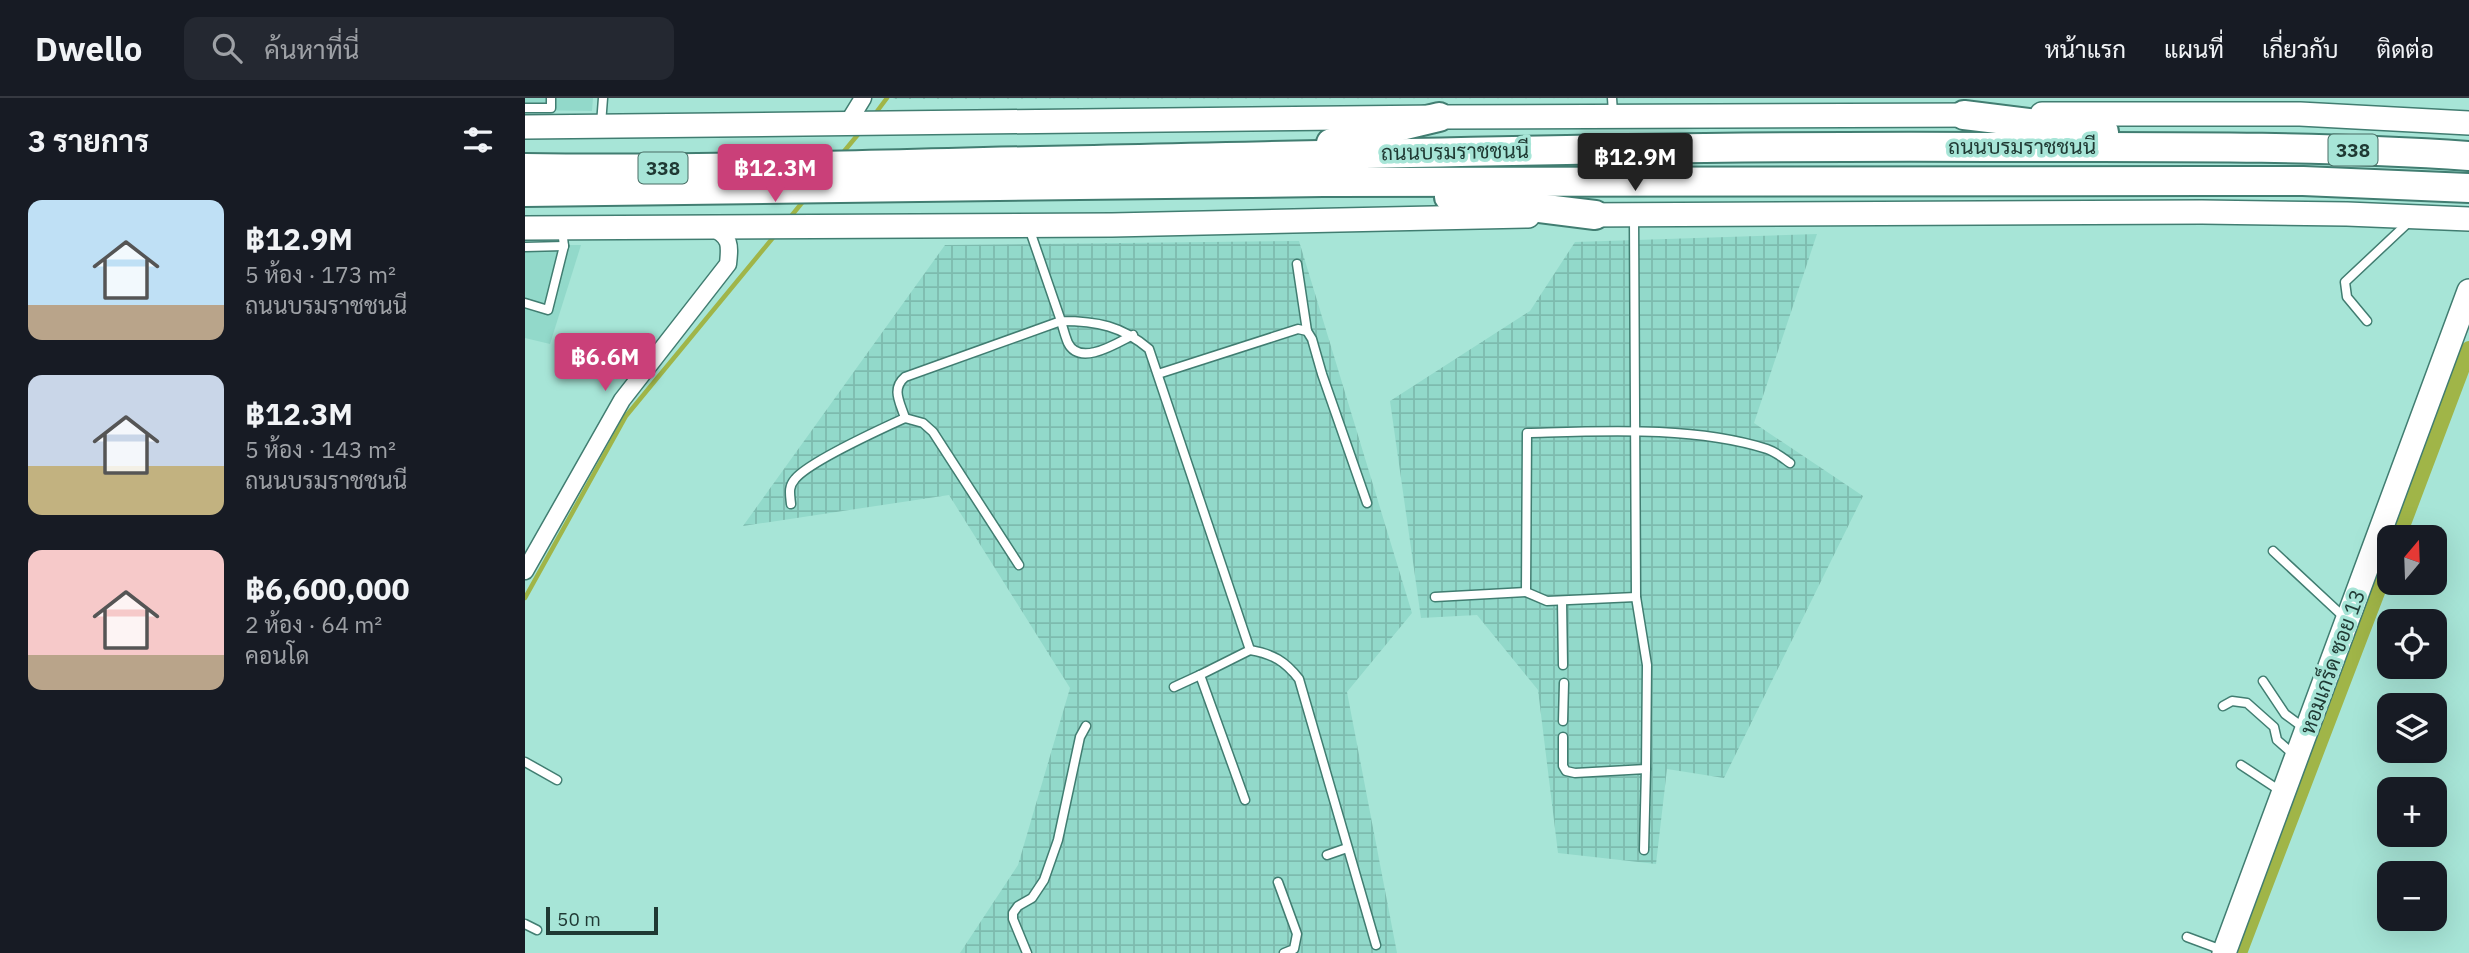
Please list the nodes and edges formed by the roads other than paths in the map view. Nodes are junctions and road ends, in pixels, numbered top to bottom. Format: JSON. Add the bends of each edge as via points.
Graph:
{"nodes":[{"id":1,"x":551,"y":98,"type":"edge"},
{"id":2,"x":603,"y":98,"type":"edge"},
{"id":3,"x":863,"y":98,"type":"edge"},
{"id":4,"x":1612,"y":107,"type":"edge"},
{"id":5,"x":525,"y":108,"type":"edge"},
{"id":6,"x":551,"y":108,"type":"junction"},
{"id":7,"x":1964,"y":115,"type":"junction"},
{"id":8,"x":1439,"y":117,"type":"junction"},
{"id":9,"x":845,"y":121,"type":"junction"},
{"id":10,"x":2469,"y":123,"type":"edge"},
{"id":11,"x":525,"y":127,"type":"edge"},
{"id":12,"x":575,"y":127,"type":"junction"},
{"id":13,"x":601,"y":127,"type":"junction"},
{"id":14,"x":2238,"y":147,"type":"junction"},
{"id":15,"x":1273,"y":156,"type":"junction"},
{"id":16,"x":2469,"y":156,"type":"edge"},
{"id":17,"x":525,"y":168,"type":"edge"},
{"id":18,"x":1323,"y":182,"type":"junction"},
{"id":19,"x":2469,"y":188,"type":"edge"},
{"id":20,"x":525,"y":192,"type":"edge"},
{"id":21,"x":1595,"y":215,"type":"junction"},
{"id":22,"x":1634,"y":215,"type":"junction"},
{"id":23,"x":2416,"y":216,"type":"junction"},
{"id":24,"x":2469,"y":219,"type":"edge"},
{"id":25,"x":1028,"y":225,"type":"junction"},
{"id":26,"x":707,"y":226,"type":"junction"},
{"id":27,"x":525,"y":228,"type":"edge"},
{"id":28,"x":563,"y":237,"type":"junction"},
{"id":29,"x":525,"y":247,"type":"edge"},
{"id":30,"x":1297,"y":264,"type":"dead end"},
{"id":31,"x":2469,"y":291,"type":"edge"},
{"id":32,"x":525,"y":303,"type":"edge"},
{"id":33,"x":1061,"y":321,"type":"junction"},
{"id":34,"x":2367,"y":321,"type":"dead end"},
{"id":35,"x":1307,"y":331,"type":"junction"},
{"id":36,"x":1133,"y":335,"type":"junction"},
{"id":37,"x":1158,"y":374,"type":"junction"},
{"id":38,"x":905,"y":418,"type":"junction"},
{"id":39,"x":1635,"y":430,"type":"junction"},
{"id":40,"x":1790,"y":463,"type":"dead end"},
{"id":41,"x":1367,"y":503,"type":"dead end"},
{"id":42,"x":791,"y":504,"type":"dead end"},
{"id":43,"x":2273,"y":551,"type":"dead end"},
{"id":44,"x":1019,"y":565,"type":"dead end"},
{"id":45,"x":525,"y":571,"type":"edge"},
{"id":46,"x":1526,"y":592,"type":"junction"},
{"id":47,"x":1435,"y":597,"type":"dead end"},
{"id":48,"x":1636,"y":597,"type":"junction"},
{"id":49,"x":1562,"y":601,"type":"junction"},
{"id":50,"x":2348,"y":621,"type":"junction"},
{"id":51,"x":1250,"y":650,"type":"junction"},
{"id":52,"x":1563,"y":665,"type":"dead end"},
{"id":53,"x":1200,"y":675,"type":"junction"},
{"id":54,"x":2263,"y":681,"type":"dead end"},
{"id":55,"x":1564,"y":683,"type":"dead end"},
{"id":56,"x":1174,"y":687,"type":"dead end"},
{"id":57,"x":2223,"y":706,"type":"dead end"},
{"id":58,"x":1563,"y":721,"type":"dead end"},
{"id":59,"x":1086,"y":726,"type":"dead end"},
{"id":60,"x":2307,"y":731,"type":"junction"},
{"id":61,"x":1563,"y":737,"type":"dead end"},
{"id":62,"x":2297,"y":758,"type":"junction"},
{"id":63,"x":525,"y":762,"type":"edge"},
{"id":64,"x":2241,"y":765,"type":"dead end"},
{"id":65,"x":1646,"y":769,"type":"junction"},
{"id":66,"x":557,"y":779,"type":"dead end"},
{"id":67,"x":2284,"y":793,"type":"junction"},
{"id":68,"x":1245,"y":800,"type":"dead end"},
{"id":69,"x":1347,"y":848,"type":"junction"},
{"id":70,"x":1644,"y":850,"type":"dead end"},
{"id":71,"x":1327,"y":855,"type":"dead end"},
{"id":72,"x":1278,"y":883,"type":"dead end"},
{"id":73,"x":525,"y":924,"type":"edge"},
{"id":74,"x":537,"y":930,"type":"dead end"},
{"id":75,"x":2187,"y":937,"type":"dead end"},
{"id":76,"x":1375,"y":946,"type":"dead end"},
{"id":77,"x":2224,"y":952,"type":"edge"},
{"id":78,"x":1027,"y":953,"type":"edge"},
{"id":79,"x":1284,"y":953,"type":"edge"}],
"edges":[{"from":1,"to":6,"type":"lane"},
{"from":2,"to":13,"type":"lane"},
{"from":3,"to":9,"type":"street"},
{"from":4,"to":7,"type":"main road"},
{"from":4,"to":8,"type":"main road"},
{"from":5,"to":6,"type":"lane"},
{"from":6,"to":12,"type":"lane"},
{"from":7,"to":10,"type":"main road","via":[[2120,110]]},
{"from":7,"to":14,"type":"highway"},
{"from":8,"to":9,"type":"main road","via":[[884,125]]},
{"from":8,"to":15,"type":"highway"},
{"from":9,"to":13,"type":"main road"},
{"from":11,"to":12,"type":"main road"},
{"from":12,"to":13,"type":"main road"},
{"from":14,"to":15,"type":"highway","name":"ถนนบรมราชชนนี","number":"338","via":[[1833,146]]},
{"from":14,"to":16,"type":"highway","name":"ถนนบรมราชชนนี","number":"338"},
{"from":15,"to":17,"type":"highway","name":"ถนนบรมราชชนนี","number":"338"},
{"from":18,"to":19,"type":"highway","name":"ถนนบรมราชชนนี","number":"338","via":[[2221,181]]},
{"from":18,"to":20,"type":"highway","name":"ถนนบรมราชชนนี","number":"338"},
{"from":18,"to":21,"type":"highway"},
{"from":21,"to":22,"type":"main road"},
{"from":21,"to":25,"type":"main road"},
{"from":22,"to":23,"type":"main road","via":[[2202,212]]},
{"from":22,"to":39,"type":"lane"},
{"from":23,"to":24,"type":"main road"},
{"from":23,"to":34,"type":"lane","via":[[2345,282],[2347,297]]},
{"from":25,"to":26,"type":"main road"},
{"from":25,"to":33,"type":"lane"},
{"from":26,"to":28,"type":"main road"},
{"from":26,"to":45,"type":"street","via":[[728,238],[728,264],[622,400]]},
{"from":27,"to":28,"type":"main road"},
{"from":28,"to":29,"type":"lane"},
{"from":28,"to":32,"type":"lane","via":[[548,310]]},
{"from":30,"to":35,"type":"lane"},
{"from":31,"to":50,"type":"main road","name":"หอมเกร็ด ซอย 13"},
{"from":33,"to":36,"type":"lane","via":[[1082,321]]},
{"from":33,"to":36,"type":"lane","via":[[1067,342],[1081,352],[1095,353]]},
{"from":33,"to":38,"type":"lane","via":[[905,377],[896,390]]},
{"from":35,"to":37,"type":"lane","via":[[1298,329]]},
{"from":35,"to":41,"type":"lane"},
{"from":36,"to":37,"type":"lane","via":[[1149,349]]},
{"from":37,"to":51,"type":"lane"},
{"from":38,"to":42,"type":"lane","via":[[796,478],[790,488]]},
{"from":38,"to":44,"type":"lane","via":[[933,432]]},
{"from":39,"to":40,"type":"lane","via":[[1770,450]]},
{"from":39,"to":46,"type":"lane","via":[[1527,433]]},
{"from":39,"to":48,"type":"lane"},
{"from":43,"to":50,"type":"lane"},
{"from":46,"to":47,"type":"lane"},
{"from":46,"to":49,"type":"lane","via":[[1547,601]]},
{"from":48,"to":49,"type":"lane"},
{"from":48,"to":65,"type":"lane","via":[[1647,665]]},
{"from":49,"to":52,"type":"lane"},
{"from":50,"to":60,"type":"main road","name":"หอมเกร็ด ซอย 13"},
{"from":51,"to":53,"type":"lane"},
{"from":51,"to":69,"type":"lane","via":[[1286,663],[1299,679]]},
{"from":53,"to":56,"type":"lane"},
{"from":53,"to":68,"type":"lane"},
{"from":54,"to":60,"type":"lane","via":[[2285,714]]},
{"from":55,"to":58,"type":"lane"},
{"from":57,"to":62,"type":"lane","via":[[2232,701],[2247,703],[2274,727],[2277,740]]},
{"from":59,"to":78,"type":"lane","via":[[1044,880],[1032,898],[1013,912]]},
{"from":60,"to":62,"type":"main road","name":"หอมเกร็ด ซอย 13"},
{"from":61,"to":65,"type":"lane","via":[[1566,771]]},
{"from":62,"to":67,"type":"main road","name":"หอมเกร็ด ซอย 13"},
{"from":63,"to":66,"type":"lane"},
{"from":64,"to":67,"type":"lane"},
{"from":65,"to":70,"type":"lane"},
{"from":67,"to":77,"type":"main road","name":"หอมเกร็ด ซอย 13"},
{"from":69,"to":71,"type":"lane"},
{"from":69,"to":76,"type":"lane"},
{"from":72,"to":79,"type":"lane","via":[[1297,934],[1294,949]]},
{"from":73,"to":74,"type":"lane"},
{"from":75,"to":77,"type":"lane"}]}
